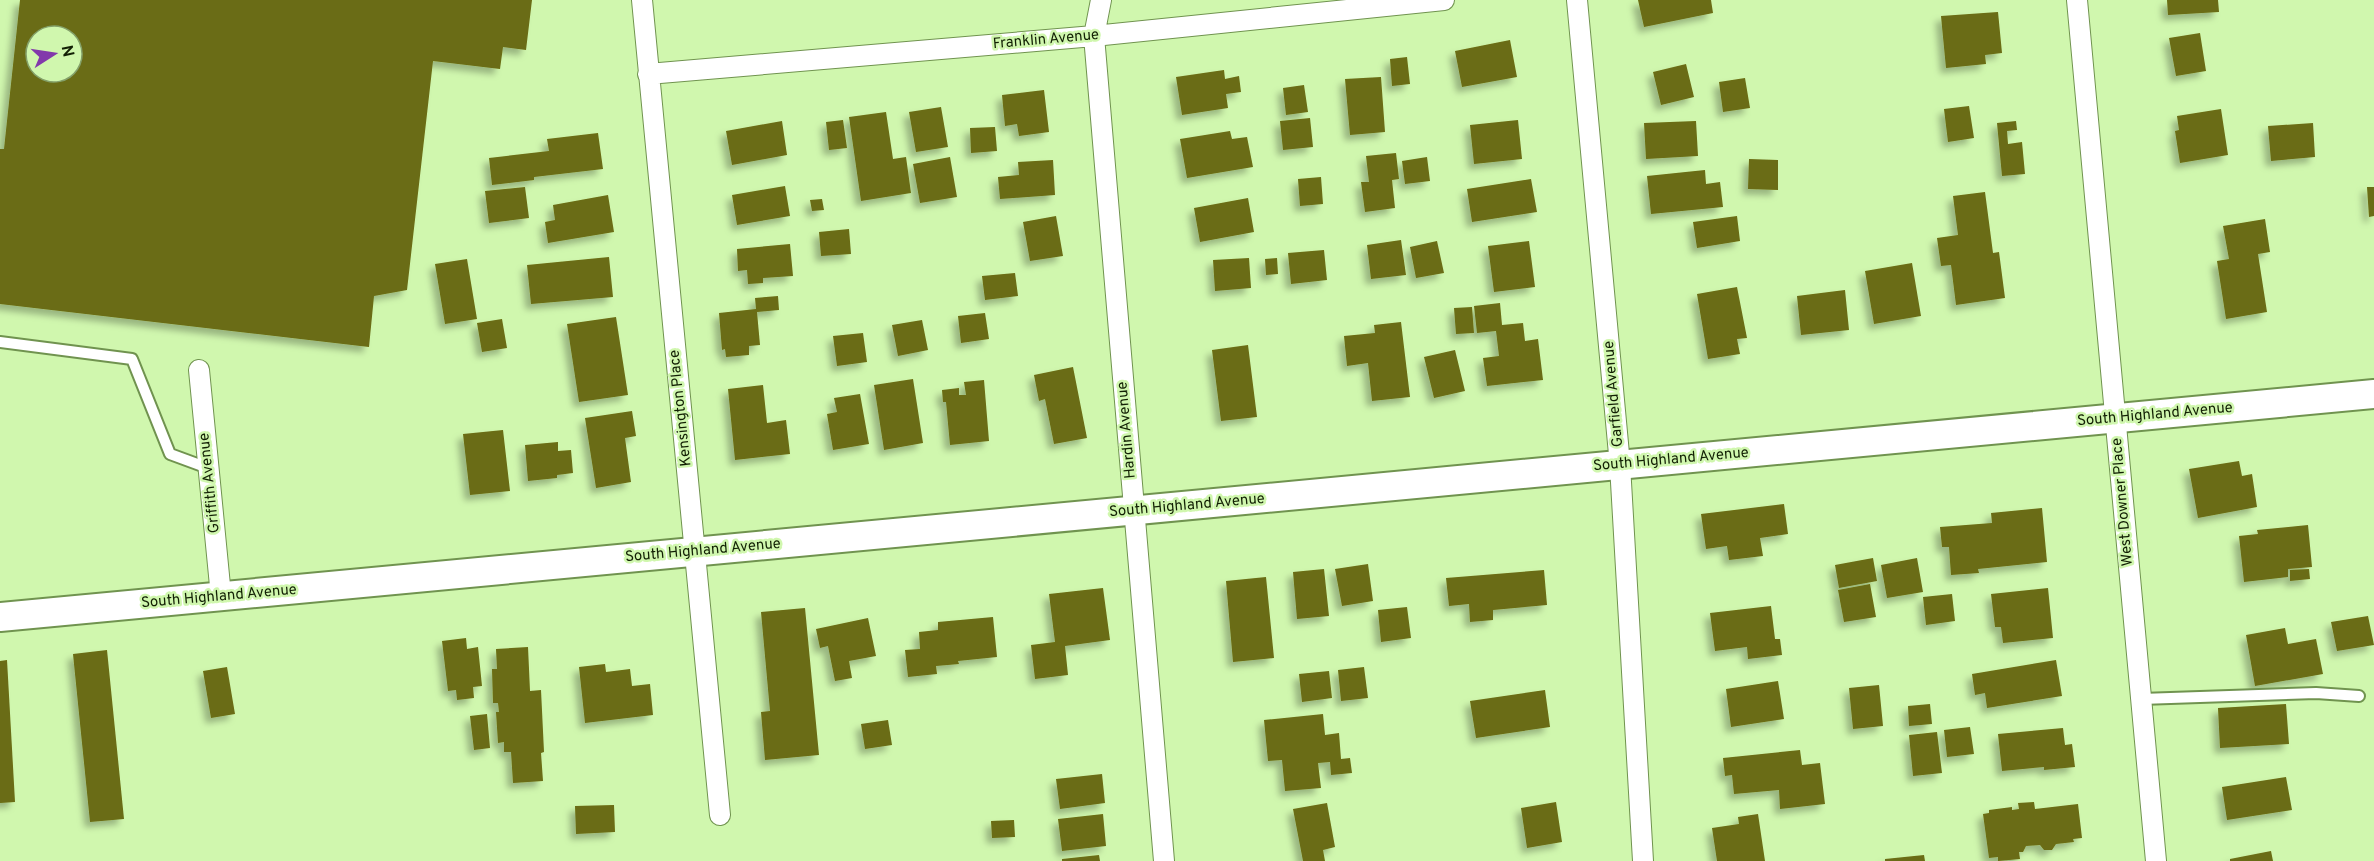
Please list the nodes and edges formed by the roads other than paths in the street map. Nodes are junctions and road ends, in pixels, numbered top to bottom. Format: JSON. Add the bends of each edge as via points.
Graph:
{"nodes":[{"id":1,"x":642,"y":0,"type":"edge"},
{"id":2,"x":1101,"y":0,"type":"edge"},
{"id":3,"x":1444,"y":0,"type":"edge"},
{"id":4,"x":1577,"y":0,"type":"edge"},
{"id":5,"x":2077,"y":0,"type":"edge"},
{"id":6,"x":1094,"y":36,"type":"junction"},
{"id":7,"x":648,"y":74,"type":"junction"},
{"id":8,"x":0,"y":342,"type":"edge"},
{"id":9,"x":199,"y":370,"type":"dead end"},
{"id":10,"x":2374,"y":394,"type":"edge"},
{"id":11,"x":2115,"y":418,"type":"junction"},
{"id":12,"x":1620,"y":465,"type":"junction"},
{"id":13,"x":208,"y":468,"type":"junction"},
{"id":14,"x":1134,"y":510,"type":"junction"},
{"id":15,"x":695,"y":552,"type":"junction"},
{"id":16,"x":221,"y":596,"type":"junction"},
{"id":17,"x":0,"y":617,"type":"edge"},
{"id":18,"x":2359,"y":696,"type":"dead end"},
{"id":19,"x":2141,"y":699,"type":"junction"},
{"id":20,"x":720,"y":815,"type":"dead end"},
{"id":21,"x":1164,"y":861,"type":"edge"},
{"id":22,"x":1643,"y":861,"type":"edge"},
{"id":23,"x":2156,"y":861,"type":"edge"}],
"edges":[{"from":1,"to":7,"type":"street","name":"Kensington Place"},
{"from":2,"to":6,"type":"street","name":"Hardin Avenue"},
{"from":3,"to":6,"type":"street","name":"Franklin Avenue"},
{"from":4,"to":12,"type":"street","name":"Garfield Avenue"},
{"from":5,"to":11,"type":"street","name":"West Downer Place"},
{"from":6,"to":7,"type":"street","name":"Franklin Avenue"},
{"from":6,"to":14,"type":"street","name":"Hardin Avenue"},
{"from":7,"to":15,"type":"street","name":"Kensington Place"},
{"from":8,"to":13,"type":"lane","via":[[132,360],[170,454]]},
{"from":9,"to":13,"type":"street","name":"Griffith Avenue"},
{"from":10,"to":11,"type":"street","name":"South Highland Avenue"},
{"from":11,"to":12,"type":"street","name":"South Highland Avenue"},
{"from":11,"to":19,"type":"street","name":"West Downer Place"},
{"from":12,"to":14,"type":"street","name":"South Highland Avenue"},
{"from":12,"to":22,"type":"street","name":"Garfield Avenue"},
{"from":13,"to":16,"type":"street","name":"Griffith Avenue"},
{"from":14,"to":15,"type":"street","name":"South Highland Avenue"},
{"from":14,"to":21,"type":"street","name":"Hardin Avenue"},
{"from":15,"to":16,"type":"street","name":"South Highland Avenue"},
{"from":15,"to":20,"type":"street","name":"Kensington Place"},
{"from":16,"to":17,"type":"street","name":"South Highland Avenue"},
{"from":18,"to":19,"type":"lane","via":[[2284,694]]},
{"from":19,"to":23,"type":"street","name":"West Downer Place"}]}
